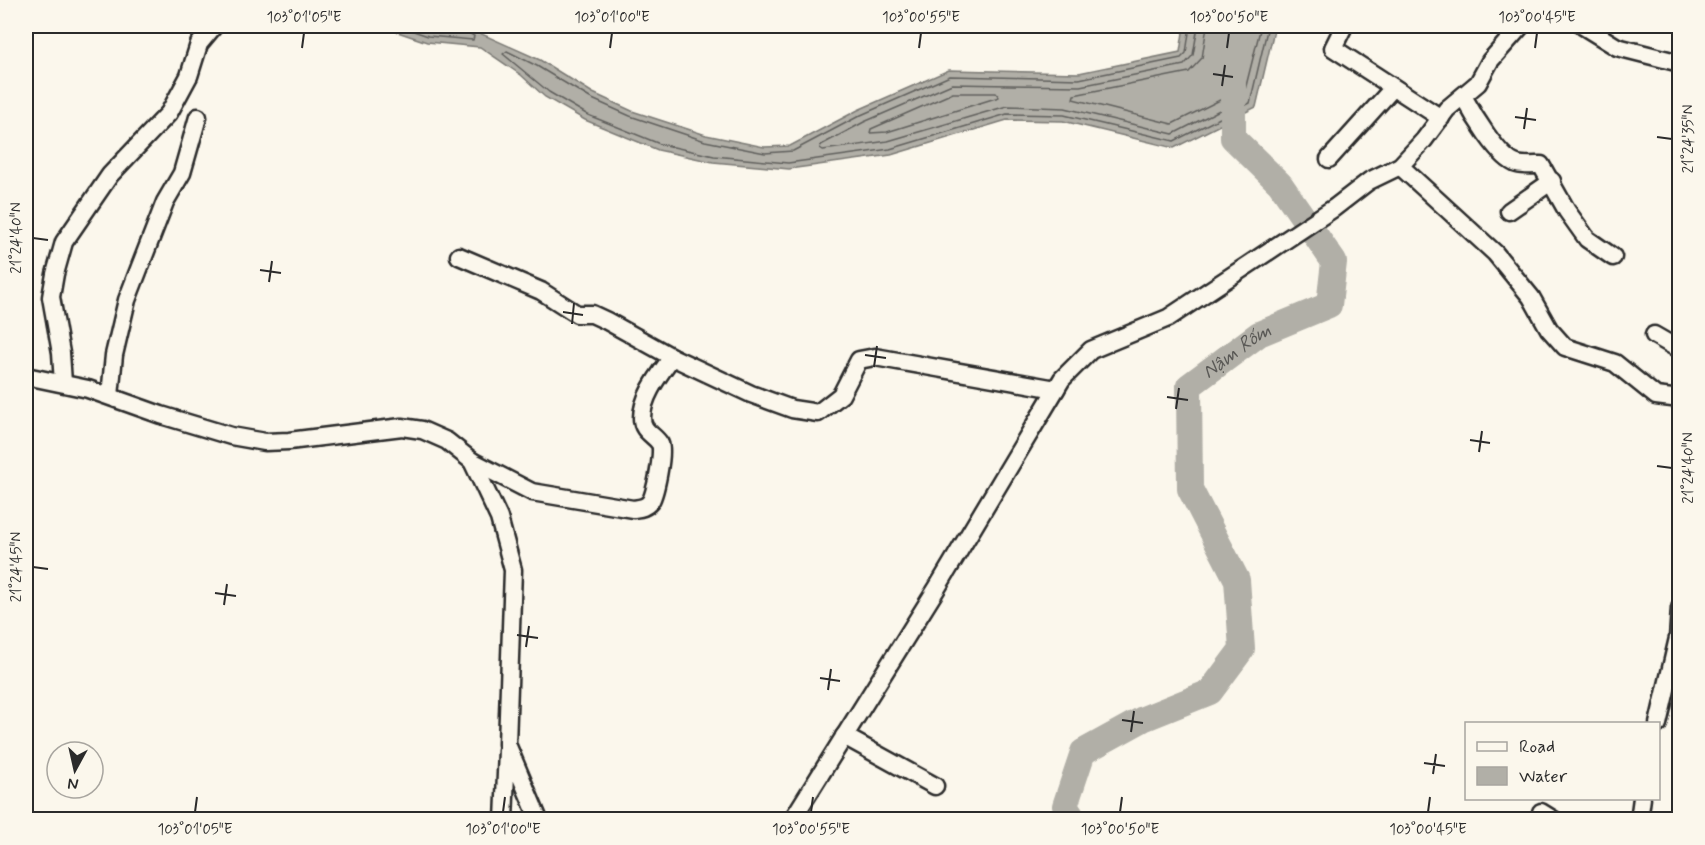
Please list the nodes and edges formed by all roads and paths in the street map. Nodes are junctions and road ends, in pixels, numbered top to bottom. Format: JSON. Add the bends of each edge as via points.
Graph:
{"nodes":[{"id":1,"x":214,"y":26,"type":"edge"},
{"id":2,"x":1344,"y":26,"type":"edge"},
{"id":3,"x":1521,"y":26,"type":"edge"},
{"id":4,"x":1583,"y":26,"type":"edge"},
{"id":5,"x":1680,"y":63,"type":"edge"},
{"id":6,"x":1393,"y":88,"type":"junction"},
{"id":7,"x":1463,"y":96,"type":"junction"},
{"id":8,"x":198,"y":117,"type":"dead end"},
{"id":9,"x":1441,"y":118,"type":"junction"},
{"id":10,"x":1329,"y":159,"type":"dead end"},
{"id":11,"x":1400,"y":166,"type":"junction"},
{"id":12,"x":1552,"y":181,"type":"junction"},
{"id":13,"x":1509,"y":211,"type":"dead end"},
{"id":14,"x":459,"y":256,"type":"dead end"},
{"id":15,"x":1613,"y":257,"type":"dead end"},
{"id":16,"x":1654,"y":335,"type":"dead end"},
{"id":17,"x":1680,"y":350,"type":"edge"},
{"id":18,"x":672,"y":357,"type":"junction"},
{"id":19,"x":26,"y":376,"type":"edge"},
{"id":20,"x":63,"y":383,"type":"junction"},
{"id":21,"x":1056,"y":389,"type":"junction"},
{"id":22,"x":110,"y":396,"type":"junction"},
{"id":23,"x":1680,"y":399,"type":"edge"},
{"id":24,"x":472,"y":461,"type":"junction"},
{"id":25,"x":1680,"y":608,"type":"edge"},
{"id":26,"x":1658,"y":722,"type":"edge"},
{"id":27,"x":844,"y":736,"type":"junction"},
{"id":28,"x":507,"y":744,"type":"junction"},
{"id":29,"x":934,"y":786,"type":"dead end"},
{"id":30,"x":1642,"y":800,"type":"edge"},
{"id":31,"x":504,"y":819,"type":"edge"},
{"id":32,"x":538,"y":819,"type":"edge"},
{"id":33,"x":792,"y":819,"type":"edge"},
{"id":34,"x":1639,"y":819,"type":"edge"}],
"edges":[{"from":1,"to":20,"type":"street","via":[[200,44],[189,76],[169,112],[110,175],[64,242],[51,297]]},
{"from":2,"to":6,"type":"street","via":[[1333,48]]},
{"from":3,"to":7,"type":"street","via":[[1490,61],[1478,83]]},
{"from":4,"to":5,"type":"street","via":[[1617,47]]},
{"from":6,"to":9,"type":"street"},
{"from":6,"to":10,"type":"street"},
{"from":7,"to":9,"type":"street"},
{"from":7,"to":12,"type":"street","via":[[1477,121],[1507,157],[1516,164],[1541,165]]},
{"from":8,"to":22,"type":"street","via":[[182,173],[165,202],[127,300],[114,355]]},
{"from":9,"to":11,"type":"street"},
{"from":11,"to":21,"type":"street","via":[[1369,181],[1168,318],[1090,350]]},
{"from":11,"to":23,"type":"street","via":[[1495,253],[1565,347],[1615,363],[1656,396]]},
{"from":12,"to":13,"type":"street"},
{"from":12,"to":15,"type":"street","via":[[1587,239]]},
{"from":14,"to":18,"type":"street","via":[[541,291],[577,314],[592,314],[607,321]]},
{"from":16,"to":17,"type":"street"},
{"from":18,"to":21,"type":"street","via":[[751,394],[792,409],[818,413],[841,395],[859,360],[875,357]]},
{"from":18,"to":24,"type":"street","via":[[651,388],[643,411],[645,430],[660,444],[661,452],[653,497],[643,508],[532,492]]},
{"from":19,"to":20,"type":"street"},
{"from":20,"to":22,"type":"street"},
{"from":21,"to":27,"type":"street"},
{"from":22,"to":24,"type":"street","via":[[231,436],[265,442],[402,427],[422,430],[447,441]]},
{"from":24,"to":28,"type":"street","via":[[499,518],[513,570]]},
{"from":25,"to":26,"type":"street","via":[[1678,638]]},
{"from":27,"to":29,"type":"street"},
{"from":27,"to":33,"type":"street"},
{"from":28,"to":31,"type":"street"},
{"from":28,"to":32,"type":"street"},
{"from":30,"to":34,"type":"street"}]}
